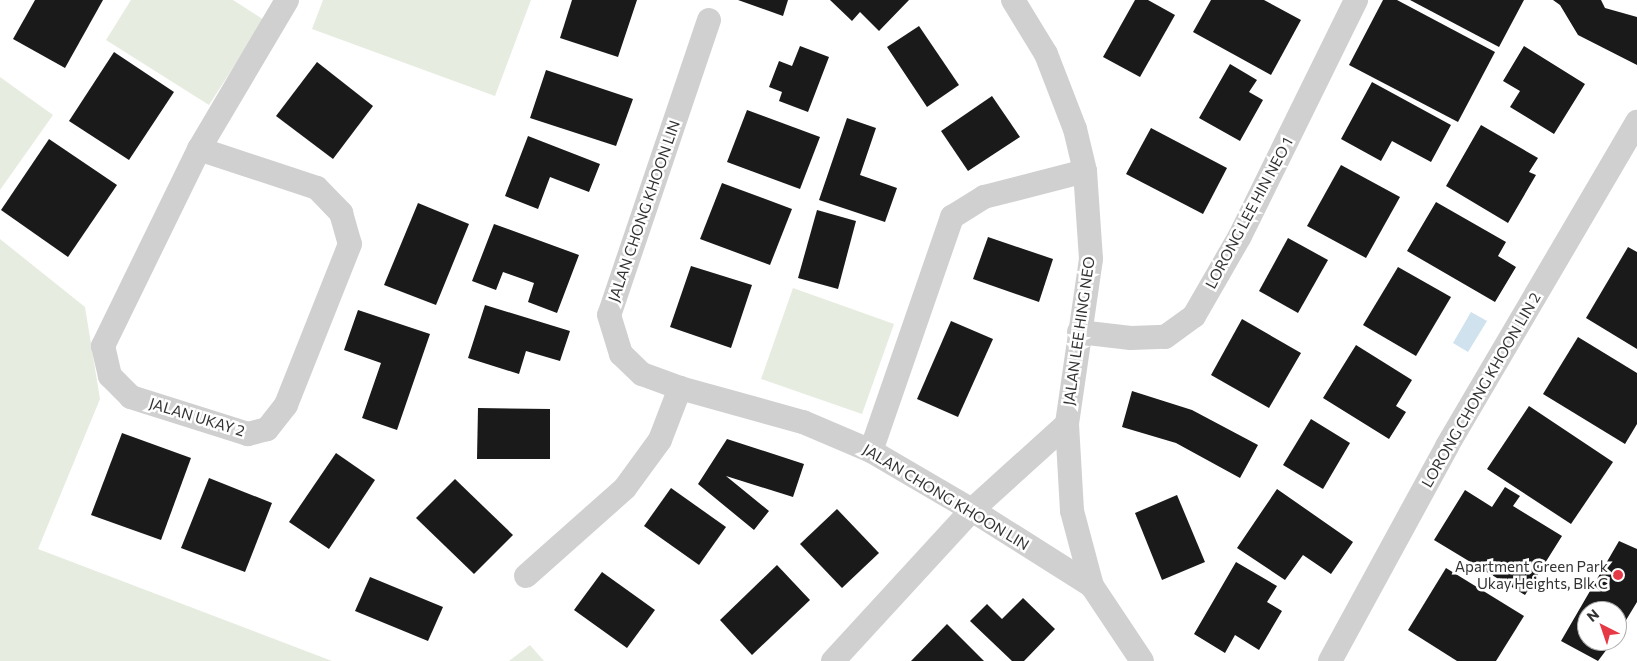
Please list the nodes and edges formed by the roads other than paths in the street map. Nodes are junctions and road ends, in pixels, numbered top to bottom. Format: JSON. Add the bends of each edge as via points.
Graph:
{"nodes":[{"id":1,"x":287,"y":0,"type":"edge"},
{"id":2,"x":1013,"y":0,"type":"edge"},
{"id":3,"x":1356,"y":0,"type":"edge"},
{"id":4,"x":709,"y":20,"type":"dead end"},
{"id":5,"x":1637,"y":122,"type":"edge"},
{"id":6,"x":199,"y":149,"type":"junction"},
{"id":7,"x":1086,"y":171,"type":"junction"},
{"id":8,"x":1079,"y":332,"type":"junction"},
{"id":9,"x":680,"y":388,"type":"junction"},
{"id":10,"x":1067,"y":424,"type":"junction"},
{"id":11,"x":871,"y":451,"type":"junction"},
{"id":12,"x":972,"y":510,"type":"junction"},
{"id":13,"x":526,"y":576,"type":"dead end"},
{"id":14,"x":1092,"y":586,"type":"junction"},
{"id":15,"x":833,"y":661,"type":"edge"},
{"id":16,"x":1142,"y":661,"type":"edge"},
{"id":17,"x":1330,"y":661,"type":"edge"}],
"edges":[{"from":1,"to":6,"type":"street","name":"JALAN UKAY 2"},
{"from":2,"to":7,"type":"street","name":"JALAN LEE HING NEO","via":[[1046,54],[1075,129]]},
{"from":3,"to":8,"type":"street","name":"LORONG LEE HIN NEO 1","via":[[1240,236],[1194,316],[1165,337],[1131,338]]},
{"from":4,"to":9,"type":"street","name":"JALAN CHONG KHOON LIN","via":[[609,314],[621,354],[642,374]]},
{"from":5,"to":17,"type":"street","name":"LORONG CHONG KHOON LIN 2","via":[[1447,446]]},
{"from":6,"to":6,"type":"street","name":"JALAN UKAY 2","via":[[317,188],[341,213],[350,244],[286,405],[267,429],[248,434],[132,397],[110,376],[103,346]]},
{"from":7,"to":8,"type":"street","name":"JALAN LEE HING NEO","via":[[1091,259]]},
{"from":7,"to":11,"type":"street","via":[[984,197],[952,217]]},
{"from":8,"to":10,"type":"street","name":"JALAN LEE HING NEO"},
{"from":9,"to":11,"type":"street","name":"JALAN CHONG KHOON LIN","via":[[803,422]]},
{"from":9,"to":13,"type":"street","via":[[660,440],[625,488]]},
{"from":10,"to":12,"type":"street"},
{"from":10,"to":14,"type":"street","name":"JALAN LEE HING NEO","via":[[1072,511]]},
{"from":11,"to":12,"type":"street","name":"JALAN CHONG KHOON LIN"},
{"from":12,"to":14,"type":"street","name":"JALAN CHONG KHOON LIN"},
{"from":12,"to":15,"type":"street"},
{"from":14,"to":16,"type":"street","name":"JALAN CHONG KHOON LIN"}]}
